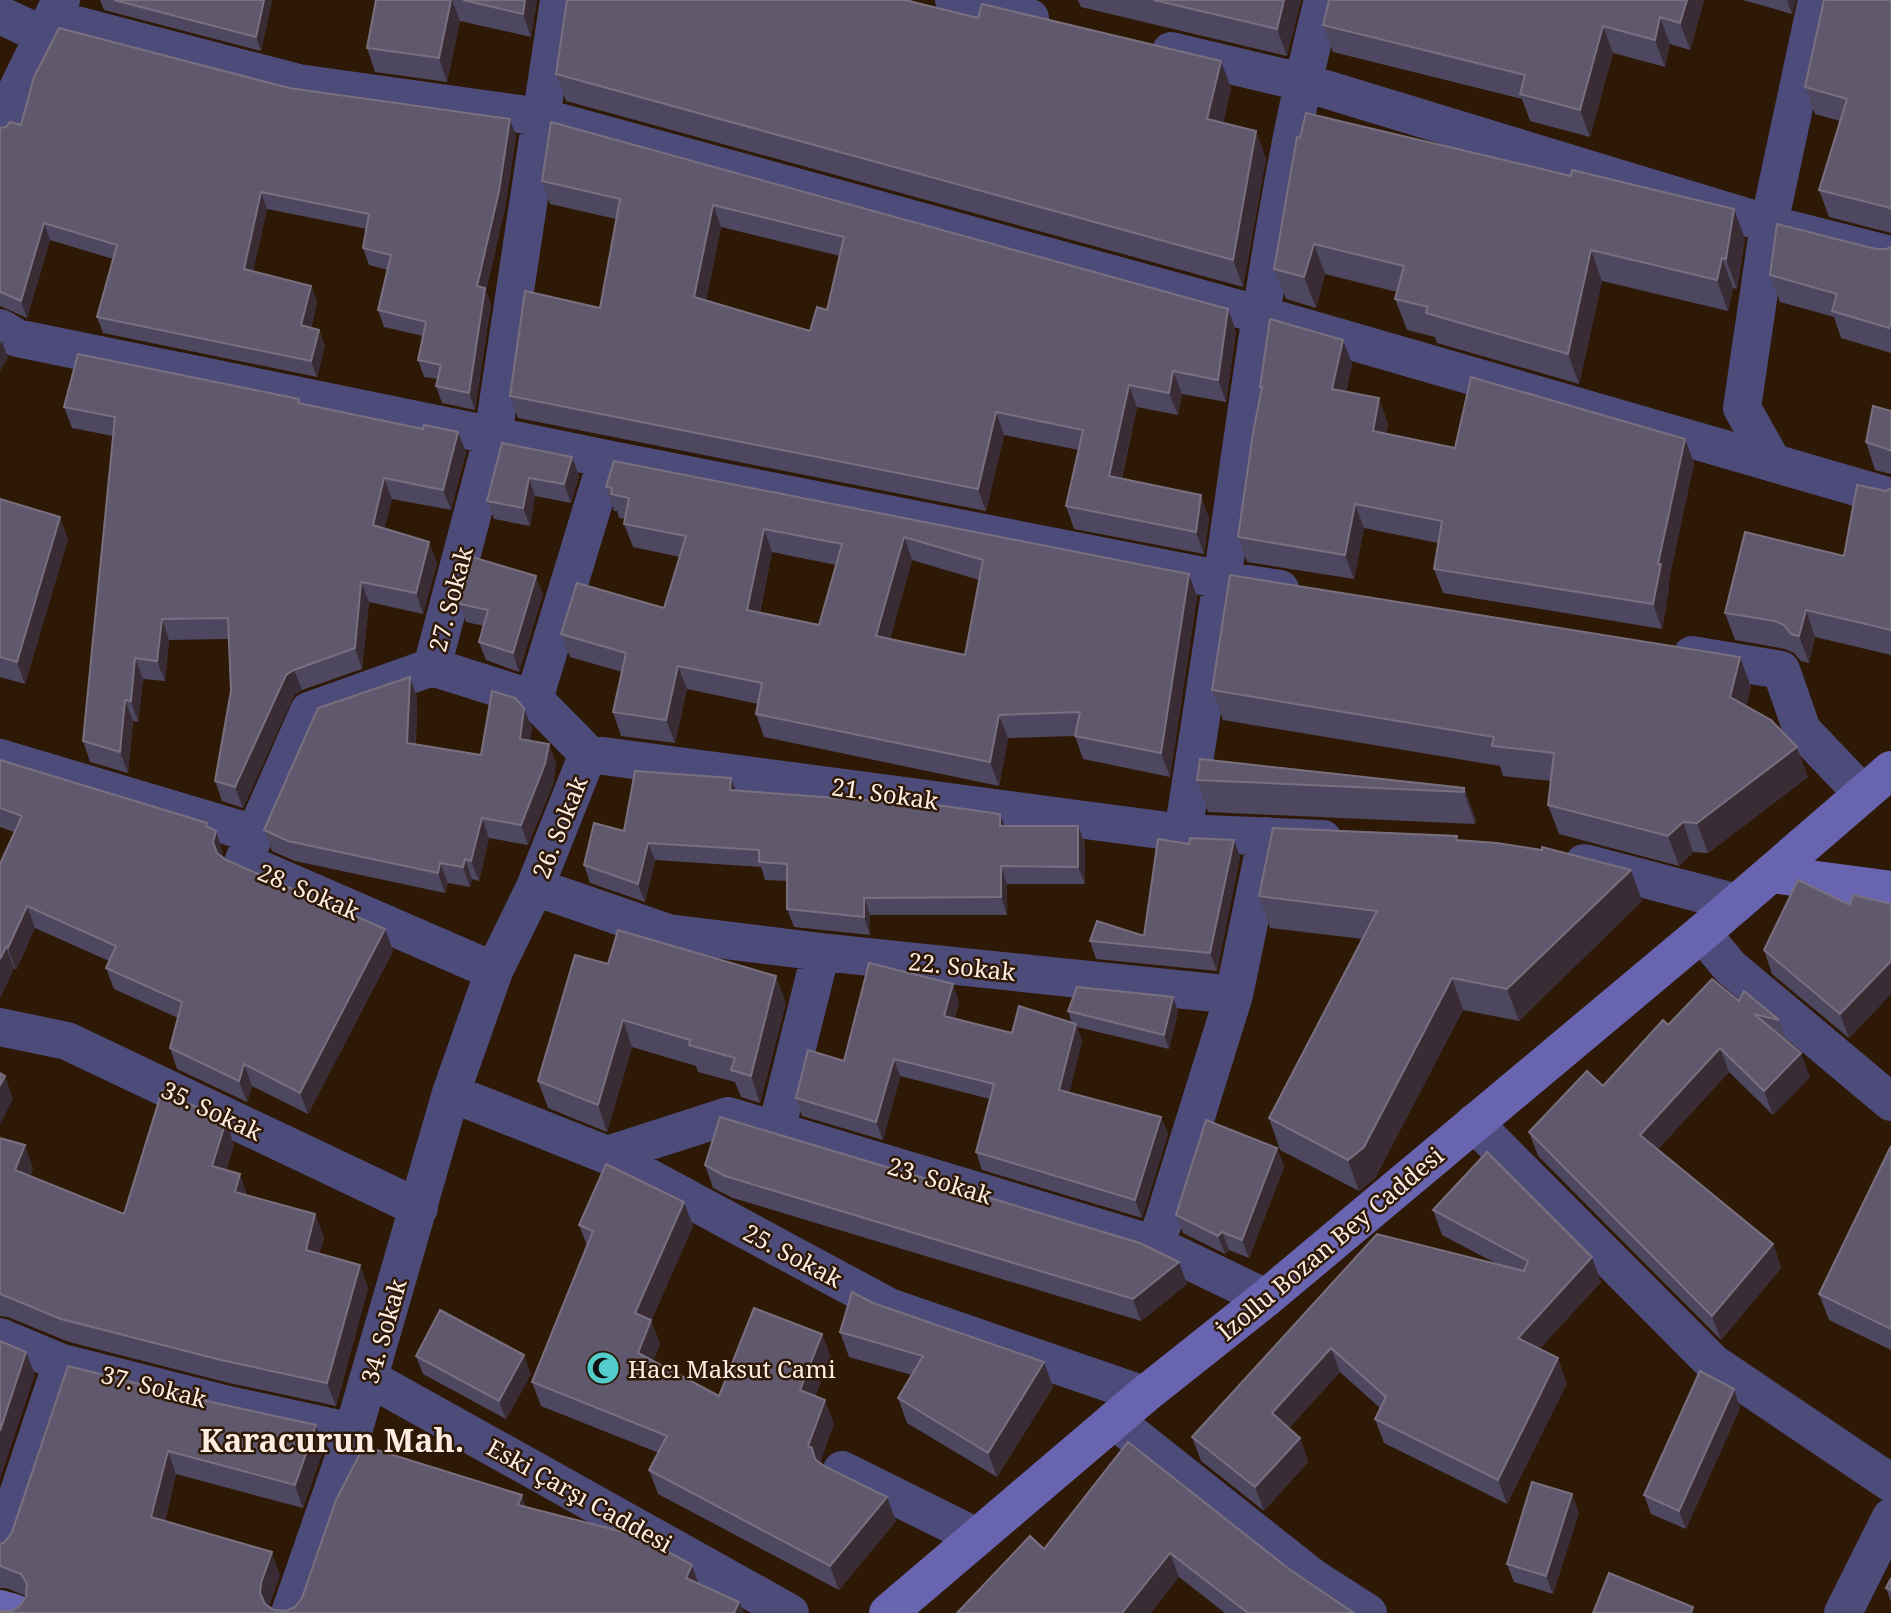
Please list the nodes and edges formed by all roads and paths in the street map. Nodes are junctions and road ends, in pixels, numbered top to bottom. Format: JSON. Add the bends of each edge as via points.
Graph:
{"nodes":[{"id":1,"x":559,"y":0,"type":"edge"},
{"id":2,"x":954,"y":0,"type":"edge"},
{"id":3,"x":1322,"y":0,"type":"edge"},
{"id":4,"x":1817,"y":0,"type":"edge"},
{"id":5,"x":0,"y":15,"type":"edge"},
{"id":6,"x":53,"y":18,"type":"edge"},
{"id":7,"x":1061,"y":25,"type":"edge"},
{"id":8,"x":1141,"y":44,"type":"edge"},
{"id":9,"x":1302,"y":82,"type":"junction"},
{"id":10,"x":541,"y":117,"type":"junction"},
{"id":11,"x":0,"y":125,"type":"edge"},
{"id":12,"x":1769,"y":224,"type":"junction"},
{"id":13,"x":1891,"y":255,"type":"edge"},
{"id":14,"x":1261,"y":315,"type":"junction"},
{"id":15,"x":0,"y":328,"type":"edge"},
{"id":16,"x":493,"y":436,"type":"junction"},
{"id":17,"x":607,"y":459,"type":"junction"},
{"id":18,"x":1773,"y":463,"type":"junction"},
{"id":19,"x":1891,"y":497,"type":"edge"},
{"id":20,"x":1223,"y":580,"type":"junction"},
{"id":21,"x":1318,"y":595,"type":"edge"},
{"id":22,"x":1658,"y":650,"type":"edge"},
{"id":23,"x":432,"y":667,"type":"junction"},
{"id":24,"x":534,"y":699,"type":"junction"},
{"id":25,"x":587,"y":754,"type":"junction"},
{"id":26,"x":0,"y":758,"type":"edge"},
{"id":27,"x":1882,"y":790,"type":"edge"},
{"id":28,"x":1183,"y":832,"type":"junction"},
{"id":29,"x":255,"y":834,"type":"junction"},
{"id":30,"x":1267,"y":836,"type":"junction"},
{"id":31,"x":1362,"y":840,"type":"edge"},
{"id":32,"x":1551,"y":855,"type":"edge"},
{"id":33,"x":1772,"y":874,"type":"junction"},
{"id":34,"x":536,"y":887,"type":"junction"},
{"id":35,"x":1891,"y":890,"type":"edge"},
{"id":36,"x":1737,"y":903,"type":"junction"},
{"id":37,"x":1702,"y":933,"type":"junction"},
{"id":38,"x":821,"y":952,"type":"junction"},
{"id":39,"x":494,"y":971,"type":"junction"},
{"id":40,"x":1234,"y":995,"type":"junction"},
{"id":41,"x":0,"y":1027,"type":"edge"},
{"id":42,"x":451,"y":1093,"type":"junction"},
{"id":43,"x":1891,"y":1102,"type":"edge"},
{"id":44,"x":1474,"y":1123,"type":"junction"},
{"id":45,"x":776,"y":1131,"type":"junction"},
{"id":46,"x":607,"y":1155,"type":"junction"},
{"id":47,"x":419,"y":1208,"type":"junction"},
{"id":48,"x":1156,"y":1245,"type":"junction"},
{"id":49,"x":1266,"y":1298,"type":"junction"},
{"id":50,"x":0,"y":1337,"type":"edge"},
{"id":51,"x":62,"y":1363,"type":"junction"},
{"id":52,"x":369,"y":1378,"type":"junction"},
{"id":53,"x":1144,"y":1395,"type":"junction"},
{"id":54,"x":1114,"y":1420,"type":"junction"},
{"id":55,"x":353,"y":1432,"type":"junction"},
{"id":56,"x":842,"y":1470,"type":"dead end"},
{"id":57,"x":1891,"y":1483,"type":"edge"},
{"id":58,"x":1891,"y":1517,"type":"edge"},
{"id":59,"x":977,"y":1536,"type":"junction"},
{"id":60,"x":0,"y":1548,"type":"edge"},
{"id":61,"x":0,"y":1609,"type":"edge"},
{"id":62,"x":14,"y":1613,"type":"edge"},
{"id":63,"x":290,"y":1613,"type":"edge"},
{"id":64,"x":790,"y":1613,"type":"edge"},
{"id":65,"x":888,"y":1613,"type":"edge"},
{"id":66,"x":1368,"y":1613,"type":"edge"},
{"id":67,"x":1843,"y":1613,"type":"edge"}],
"edges":[{"from":1,"to":10,"type":"street","name":"27. Sokak"},
{"from":2,"to":7,"type":"street"},
{"from":3,"to":9,"type":"street"},
{"from":4,"to":12,"type":"street"},
{"from":5,"to":6,"type":"street"},
{"from":6,"to":10,"type":"street","via":[[298,83]]},
{"from":6,"to":11,"type":"street"},
{"from":8,"to":9,"type":"street"},
{"from":9,"to":12,"type":"street"},
{"from":9,"to":14,"type":"street"},
{"from":10,"to":14,"type":"street"},
{"from":10,"to":16,"type":"street","name":"27. Sokak"},
{"from":12,"to":13,"type":"street"},
{"from":12,"to":18,"type":"street","via":[[1742,408]]},
{"from":14,"to":18,"type":"street"},
{"from":14,"to":20,"type":"street"},
{"from":15,"to":16,"type":"street","via":[[17,338]]},
{"from":16,"to":17,"type":"street"},
{"from":16,"to":23,"type":"street","name":"27. Sokak"},
{"from":17,"to":20,"type":"street"},
{"from":17,"to":24,"type":"street"},
{"from":18,"to":19,"type":"street"},
{"from":20,"to":21,"type":"street"},
{"from":20,"to":28,"type":"street"},
{"from":22,"to":27,"type":"street","via":[[1781,670],[1802,730]]},
{"from":23,"to":24,"type":"street"},
{"from":23,"to":29,"type":"street","name":"27. Sokak","via":[[309,711]]},
{"from":24,"to":25,"type":"street","name":"26. Sokak"},
{"from":25,"to":28,"type":"street","name":"21. Sokak"},
{"from":25,"to":34,"type":"street","name":"26. Sokak"},
{"from":26,"to":29,"type":"street","name":"28. Sokak"},
{"from":27,"to":33,"type":"main road","name":"İzollu Bozan Bey Caddesi"},
{"from":28,"to":30,"type":"street","name":"21. Sokak"},
{"from":29,"to":39,"type":"street","name":"28. Sokak","via":[[243,862]]},
{"from":30,"to":31,"type":"street","name":"21. Sokak"},
{"from":30,"to":40,"type":"street"},
{"from":32,"to":36,"type":"street"},
{"from":33,"to":35,"type":"main road"},
{"from":33,"to":36,"type":"main road","name":"İzollu Bozan Bey Caddesi"},
{"from":34,"to":38,"type":"street","name":"22. Sokak","via":[[668,933]]},
{"from":34,"to":39,"type":"street","name":"26. Sokak"},
{"from":36,"to":37,"type":"main road","name":"İzollu Bozan Bey Caddesi"},
{"from":37,"to":43,"type":"street","via":[[1730,967]]},
{"from":37,"to":44,"type":"main road","name":"İzollu Bozan Bey Caddesi"},
{"from":38,"to":40,"type":"street","name":"22. Sokak"},
{"from":38,"to":45,"type":"street"},
{"from":39,"to":42,"type":"street","name":"26. Sokak"},
{"from":40,"to":48,"type":"street"},
{"from":41,"to":47,"type":"street","name":"35. Sokak","via":[[67,1041]]},
{"from":42,"to":46,"type":"street","name":"25. Sokak"},
{"from":42,"to":47,"type":"street","name":"26. Sokak"},
{"from":44,"to":49,"type":"main road","name":"İzollu Bozan Bey Caddesi"},
{"from":44,"to":57,"type":"street","via":[[1713,1363]]},
{"from":45,"to":46,"type":"street","name":"23. Sokak","via":[[728,1116]]},
{"from":45,"to":48,"type":"street","name":"23. Sokak"},
{"from":46,"to":53,"type":"street","name":"25. Sokak","via":[[889,1307]]},
{"from":47,"to":52,"type":"street","name":"34. Sokak"},
{"from":48,"to":49,"type":"street","name":"23. Sokak"},
{"from":49,"to":53,"type":"main road","name":"İzollu Bozan Bey Caddesi"},
{"from":50,"to":51,"type":"street","name":"37. Sokak"},
{"from":51,"to":55,"type":"street","name":"37. Sokak"},
{"from":51,"to":60,"type":"street"},
{"from":52,"to":55,"type":"street","name":"34. Sokak"},
{"from":52,"to":64,"type":"street","name":"Eski Çarşı Caddesi"},
{"from":53,"to":54,"type":"main road","name":"İzollu Bozan Bey Caddesi"},
{"from":54,"to":59,"type":"main road","name":"İzollu Bozan Bey Caddesi"},
{"from":54,"to":66,"type":"street","via":[[1312,1577]]},
{"from":55,"to":63,"type":"street","name":"34. Sokak"},
{"from":56,"to":59,"type":"street"},
{"from":58,"to":67,"type":"street"},
{"from":59,"to":65,"type":"main road","name":"İzollu Bozan Bey Caddesi"},
{"from":61,"to":62,"type":"main road"}]}
